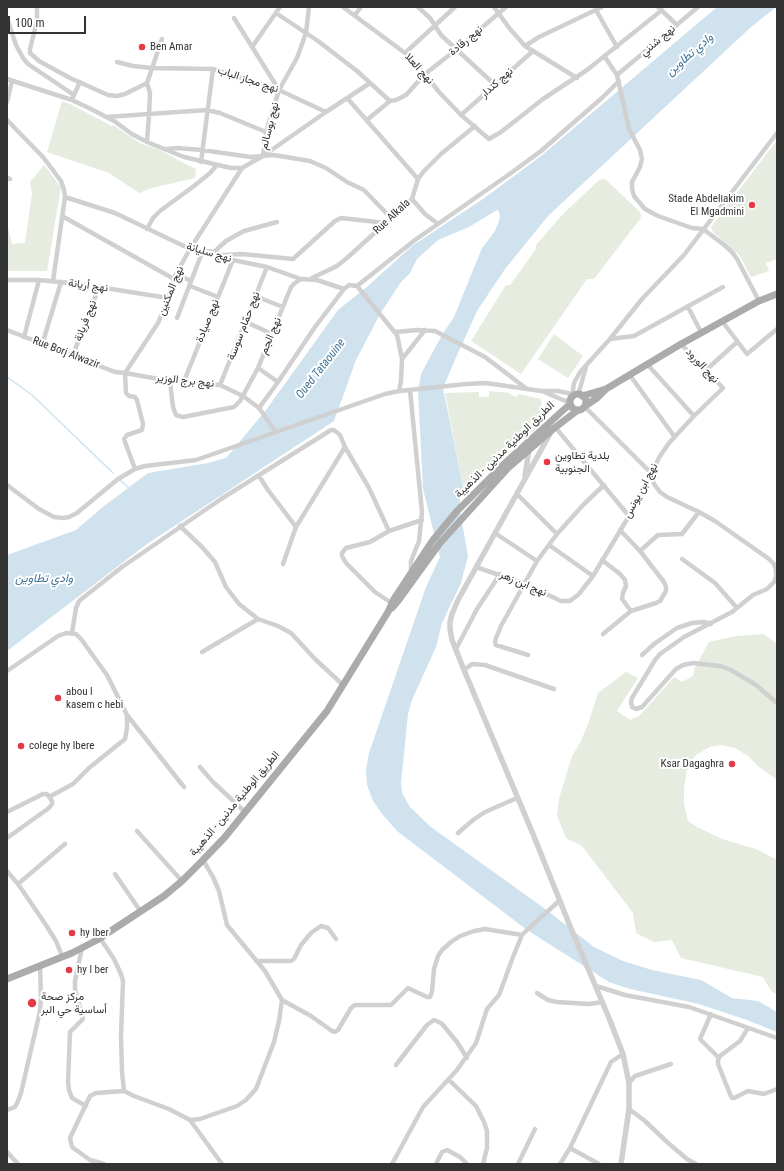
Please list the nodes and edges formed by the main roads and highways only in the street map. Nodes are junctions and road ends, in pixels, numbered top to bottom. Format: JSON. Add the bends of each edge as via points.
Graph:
{"nodes":[{"id":1,"x":777,"y":294,"type":"edge"},
{"id":2,"x":606,"y":389,"type":"junction"},
{"id":3,"x":574,"y":397,"type":"junction"},
{"id":4,"x":585,"y":406,"type":"junction"},
{"id":5,"x":578,"y":410,"type":"junction"},
{"id":6,"x":527,"y":447,"type":"junction"},
{"id":7,"x":419,"y":566,"type":"junction"},
{"id":8,"x":393,"y":604,"type":"junction"},
{"id":9,"x":7,"y":979,"type":"edge"}],
"edges":[{"from":1,"to":2,"type":"main road","name":"الطريق الوطنية مدنين - الذهيبة","via":[[701,332]]},
{"from":2,"to":3,"type":"main road","name":"الطريق الوطنية مدنين - الذهيبة"},
{"from":2,"to":4,"type":"main road","name":"الطريق الوطنية مدنين - الذهيبة"},
{"from":3,"to":4,"type":"main road","via":[[585,399]]},
{"from":3,"to":5,"type":"main road","via":[[572,408]]},
{"from":3,"to":6,"type":"main road","name":"الطريق الوطنية مدنين - الذهيبة"},
{"from":4,"to":5,"type":"main road","name":"الطريق الوطنية مدنين - الذهيبة"},
{"from":5,"to":6,"type":"main road","name":"الطريق الوطنية مدنين - الذهيبة"},
{"from":6,"to":7,"type":"main road","name":"الطريق الوطنية مدنين - الذهيبة","via":[[457,511],[434,540]]},
{"from":7,"to":8,"type":"main road","name":"الطريق الوطنية مدنين - الذهيبة"},
{"from":7,"to":8,"type":"main road","name":"الطريق الوطنية مدنين - الذهيبة","via":[[411,574]]},
{"from":8,"to":9,"type":"main road","name":"الطريق الوطنية مدنين - الذهيبة","via":[[323,716],[245,812],[182,882],[141,912],[82,948]]}]}
